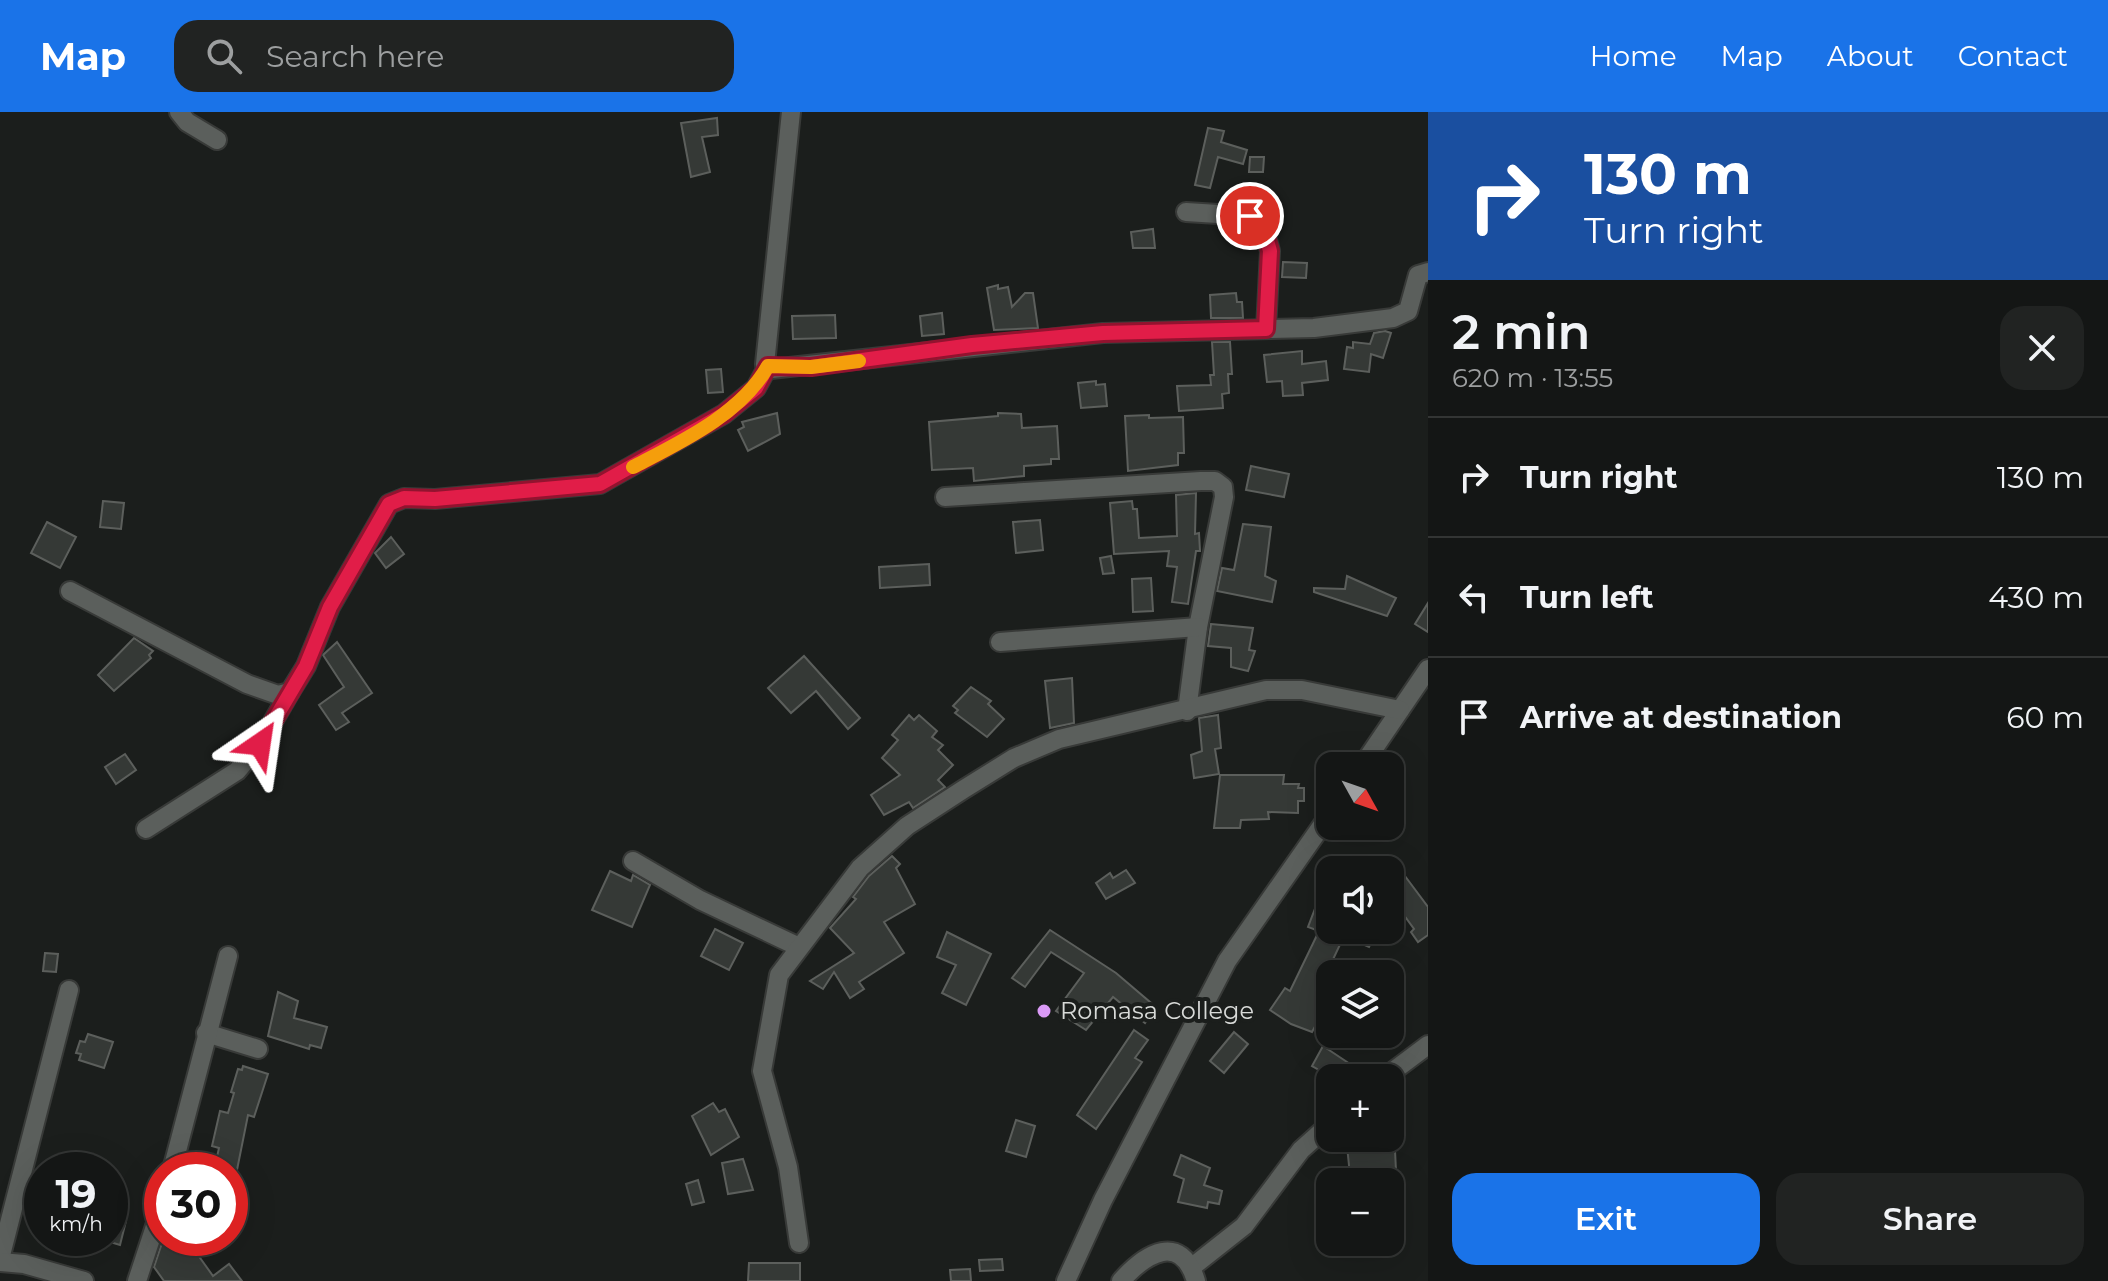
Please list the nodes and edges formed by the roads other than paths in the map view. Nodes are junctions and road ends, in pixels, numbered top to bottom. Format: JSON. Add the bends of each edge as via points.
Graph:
{"nodes":[{"id":1,"x":179,"y":112,"type":"edge"},
{"id":2,"x":791,"y":112,"type":"edge"},
{"id":3,"x":217,"y":140,"type":"dead end"},
{"id":4,"x":1186,"y":212,"type":"dead end"},
{"id":5,"x":1428,"y":272,"type":"edge"},
{"id":6,"x":1266,"y":329,"type":"junction"},
{"id":7,"x":768,"y":366,"type":"junction"},
{"id":8,"x":945,"y":497,"type":"dead end"},
{"id":9,"x":70,"y":591,"type":"dead end"},
{"id":10,"x":1198,"y":627,"type":"junction"},
{"id":11,"x":1000,"y":642,"type":"dead end"},
{"id":12,"x":1428,"y":669,"type":"edge"},
{"id":13,"x":290,"y":692,"type":"junction"},
{"id":14,"x":1400,"y":710,"type":"junction"},
{"id":15,"x":1187,"y":711,"type":"junction"},
{"id":16,"x":1372,"y":752,"type":"edge"},
{"id":17,"x":146,"y":829,"type":"dead end"},
{"id":18,"x":1316,"y":834,"type":"edge"},
{"id":19,"x":633,"y":861,"type":"dead end"},
{"id":20,"x":799,"y":947,"type":"junction"},
{"id":21,"x":228,"y":956,"type":"dead end"},
{"id":22,"x":69,"y":990,"type":"dead end"},
{"id":23,"x":206,"y":1033,"type":"junction"},
{"id":24,"x":1428,"y":1045,"type":"edge"},
{"id":25,"x":258,"y":1049,"type":"dead end"},
{"id":26,"x":1403,"y":1064,"type":"edge"},
{"id":27,"x":1316,"y":1137,"type":"edge"},
{"id":28,"x":176,"y":1152,"type":"edge"},
{"id":29,"x":799,"y":1243,"type":"dead end"},
{"id":30,"x":145,"y":1256,"type":"edge"},
{"id":31,"x":0,"y":1261,"type":"edge"},
{"id":32,"x":1194,"y":1274,"type":"edge"},
{"id":33,"x":84,"y":1281,"type":"edge"},
{"id":34,"x":137,"y":1281,"type":"edge"},
{"id":35,"x":1066,"y":1281,"type":"edge"},
{"id":36,"x":1121,"y":1281,"type":"edge"}],
"edges":[{"from":1,"to":3,"type":"street"},
{"from":2,"to":7,"type":"street"},
{"from":4,"to":6,"type":"street","via":[[1250,216],[1262,222],[1270,251]]},
{"from":5,"to":6,"type":"street","via":[[1418,275],[1408,311],[1402,315]]},
{"from":6,"to":7,"type":"street","via":[[1103,333],[811,367]]},
{"from":7,"to":13,"type":"street","via":[[756,388],[724,414],[600,484],[404,498],[389,504],[330,607]]},
{"from":8,"to":10,"type":"street","via":[[1215,481],[1223,487],[1224,497]]},
{"from":9,"to":13,"type":"street","via":[[247,684],[278,695]]},
{"from":10,"to":11,"type":"street"},
{"from":10,"to":15,"type":"street"},
{"from":12,"to":14,"type":"street"},
{"from":13,"to":17,"type":"street","via":[[260,744],[237,771]]},
{"from":14,"to":15,"type":"street","via":[[1302,690],[1266,690]]},
{"from":14,"to":16,"type":"street"},
{"from":15,"to":20,"type":"street","via":[[1059,739],[1014,758],[907,826],[860,868]]},
{"from":18,"to":35,"type":"street","via":[[1227,961]]},
{"from":19,"to":20,"type":"street"},
{"from":20,"to":29,"type":"street","via":[[779,975],[762,1071],[788,1167]]},
{"from":21,"to":23,"type":"street"},
{"from":22,"to":31,"type":"street"},
{"from":23,"to":25,"type":"street"},
{"from":23,"to":28,"type":"street"},
{"from":24,"to":26,"type":"street"},
{"from":27,"to":32,"type":"street","via":[[1244,1226]]},
{"from":30,"to":34,"type":"street"},
{"from":31,"to":33,"type":"street"},
{"from":32,"to":36,"type":"street","via":[[1182,1255],[1167,1251],[1138,1262]]}]}
